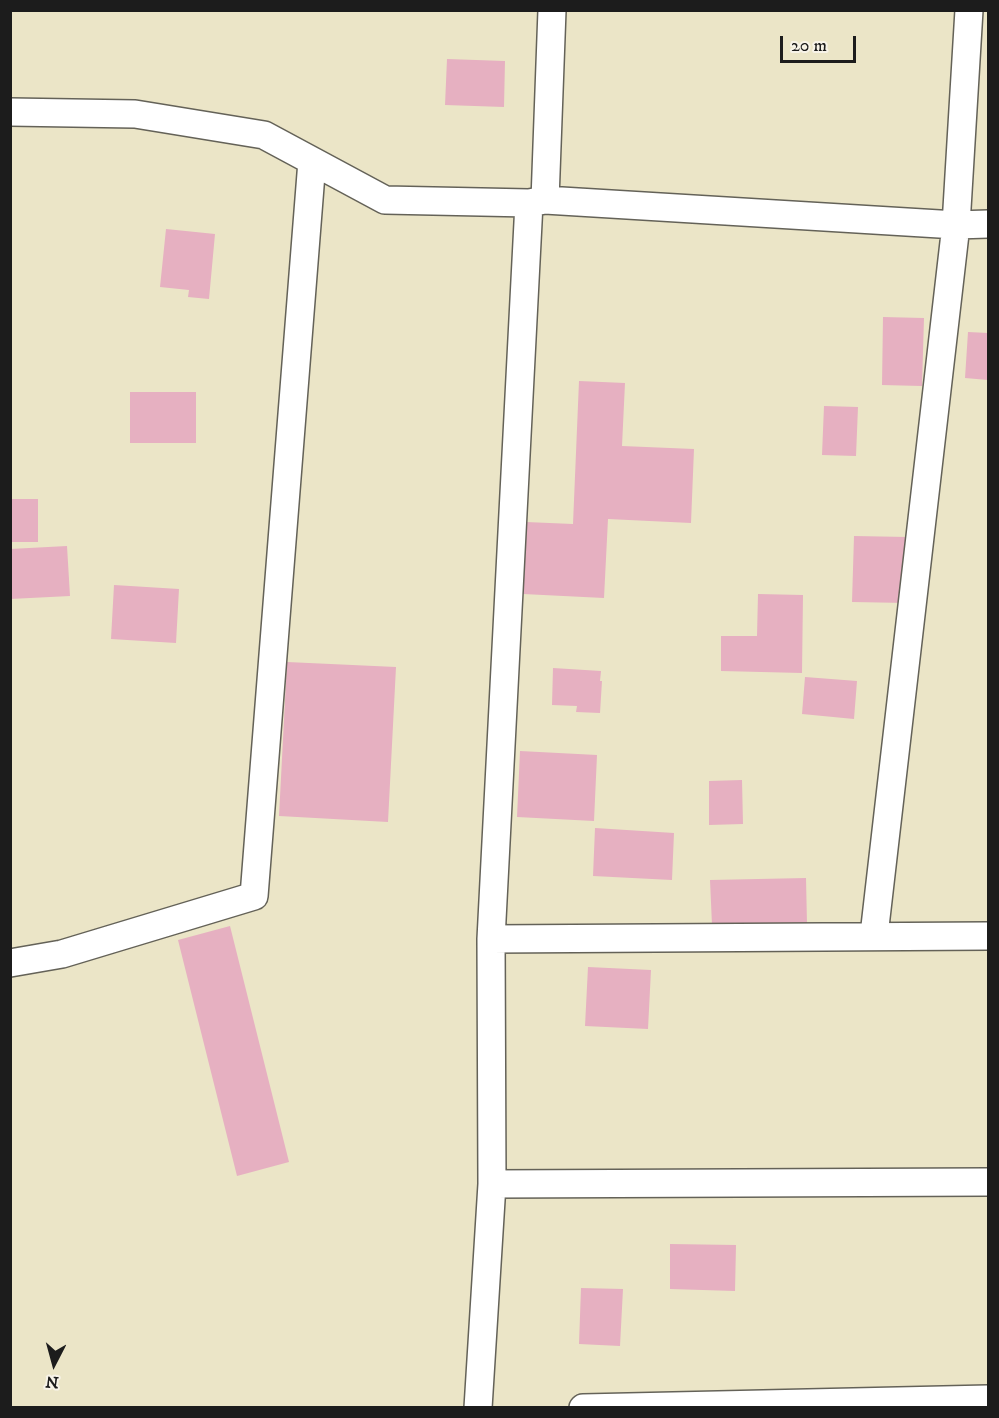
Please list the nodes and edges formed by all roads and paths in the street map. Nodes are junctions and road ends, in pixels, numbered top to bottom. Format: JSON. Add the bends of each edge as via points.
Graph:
{"nodes":[{"id":1,"x":552,"y":10,"type":"edge"},
{"id":2,"x":969,"y":10,"type":"edge"},
{"id":3,"x":10,"y":112,"type":"edge"},
{"id":4,"x":312,"y":161,"type":"junction"},
{"id":5,"x":537,"y":201,"type":"junction"},
{"id":6,"x":956,"y":225,"type":"junction"},
{"id":7,"x":988,"y":225,"type":"edge"},
{"id":8,"x":874,"y":935,"type":"junction"},
{"id":9,"x":988,"y":936,"type":"edge"},
{"id":10,"x":491,"y":939,"type":"junction"},
{"id":11,"x":10,"y":963,"type":"edge"},
{"id":12,"x":988,"y":1182,"type":"edge"},
{"id":13,"x":492,"y":1184,"type":"junction"},
{"id":14,"x":988,"y":1399,"type":"edge"},
{"id":15,"x":478,"y":1407,"type":"edge"},
{"id":16,"x":583,"y":1407,"type":"edge"}],
"edges":[{"from":1,"to":5,"type":"street"},
{"from":2,"to":6,"type":"street"},
{"from":3,"to":4,"type":"street","via":[[135,114],[264,135]]},
{"from":4,"to":5,"type":"street","via":[[385,200]]},
{"from":4,"to":11,"type":"street","via":[[254,896],[62,954]]},
{"from":5,"to":6,"type":"street"},
{"from":5,"to":10,"type":"street"},
{"from":6,"to":7,"type":"street"},
{"from":6,"to":8,"type":"street"},
{"from":8,"to":9,"type":"street"},
{"from":8,"to":10,"type":"street"},
{"from":10,"to":13,"type":"street"},
{"from":12,"to":13,"type":"street"},
{"from":13,"to":15,"type":"street"},
{"from":14,"to":16,"type":"street"}]}
